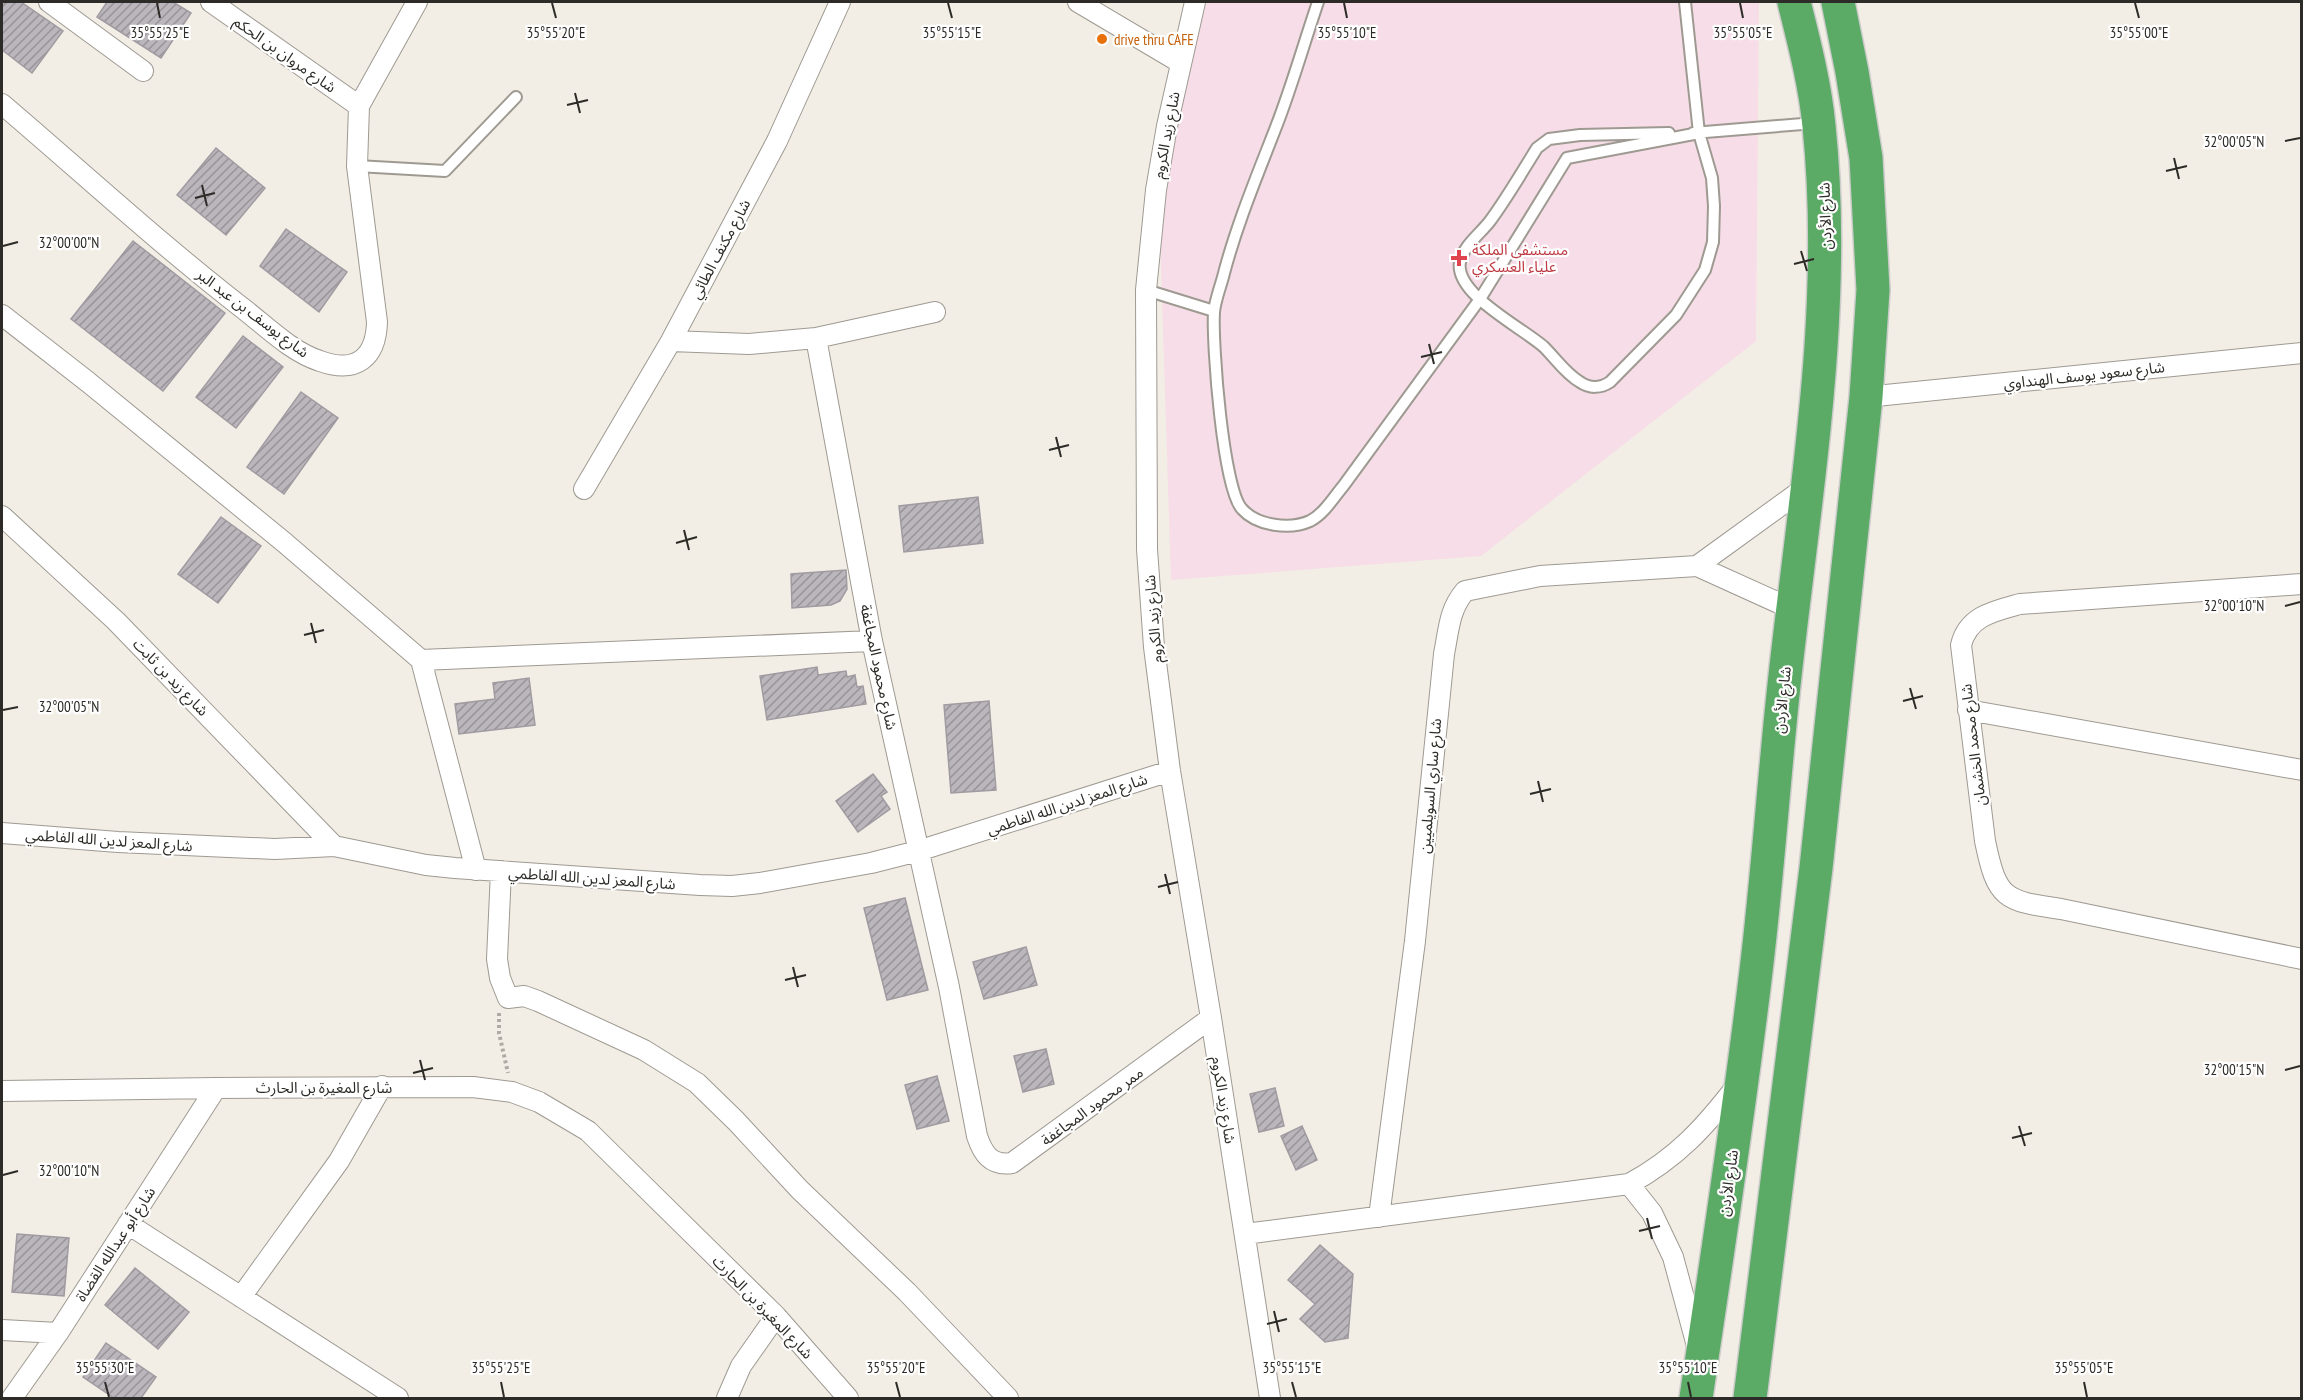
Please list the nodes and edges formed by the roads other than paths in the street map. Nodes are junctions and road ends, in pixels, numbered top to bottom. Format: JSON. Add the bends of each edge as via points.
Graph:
{"nodes":[{"id":1,"x":49,"y":2,"type":"edge"},
{"id":2,"x":211,"y":2,"type":"edge"},
{"id":3,"x":417,"y":2,"type":"edge"},
{"id":4,"x":840,"y":2,"type":"edge"},
{"id":5,"x":1078,"y":2,"type":"edge"},
{"id":6,"x":1196,"y":2,"type":"edge"},
{"id":7,"x":1318,"y":2,"type":"edge"},
{"id":8,"x":1685,"y":2,"type":"edge"},
{"id":9,"x":1794,"y":2,"type":"edge"},
{"id":10,"x":1838,"y":2,"type":"edge"},
{"id":11,"x":1181,"y":63,"type":"junction"},
{"id":12,"x":143,"y":71,"type":"dead end"},
{"id":13,"x":516,"y":97,"type":"dead end"},
{"id":14,"x":2,"y":104,"type":"edge"},
{"id":15,"x":359,"y":106,"type":"junction"},
{"id":16,"x":1819,"y":123,"type":"junction"},
{"id":17,"x":1699,"y":133,"type":"junction"},
{"id":18,"x":357,"y":166,"type":"junction"},
{"id":19,"x":1146,"y":290,"type":"junction"},
{"id":20,"x":1480,"y":299,"type":"junction"},
{"id":21,"x":1214,"y":311,"type":"junction"},
{"id":22,"x":936,"y":312,"type":"dead end"},
{"id":23,"x":2,"y":315,"type":"edge"},
{"id":24,"x":816,"y":338,"type":"junction"},
{"id":25,"x":672,"y":341,"type":"junction"},
{"id":26,"x":2301,"y":353,"type":"edge"},
{"id":27,"x":1866,"y":397,"type":"junction"},
{"id":28,"x":1806,"y":488,"type":"junction"},
{"id":29,"x":584,"y":489,"type":"dead end"},
{"id":30,"x":2,"y":516,"type":"edge"},
{"id":31,"x":1696,"y":566,"type":"junction"},
{"id":32,"x":2301,"y":584,"type":"edge"},
{"id":33,"x":1792,"y":609,"type":"junction"},
{"id":34,"x":872,"y":641,"type":"junction"},
{"id":35,"x":421,"y":660,"type":"junction"},
{"id":36,"x":1968,"y":710,"type":"junction"},
{"id":37,"x":2301,"y":770,"type":"edge"},
{"id":38,"x":1170,"y":771,"type":"junction"},
{"id":39,"x":2,"y":833,"type":"edge"},
{"id":40,"x":334,"y":846,"type":"junction"},
{"id":41,"x":918,"y":851,"type":"junction"},
{"id":42,"x":476,"y":870,"type":"junction"},
{"id":43,"x":501,"y":871,"type":"junction"},
{"id":44,"x":2301,"y":959,"type":"edge"},
{"id":45,"x":1211,"y":1018,"type":"junction"},
{"id":46,"x":1742,"y":1078,"type":"junction"},
{"id":47,"x":382,"y":1086,"type":"junction"},
{"id":48,"x":216,"y":1088,"type":"junction"},
{"id":49,"x":2,"y":1091,"type":"edge"},
{"id":50,"x":978,"y":1136,"type":"joint"},
{"id":51,"x":1629,"y":1184,"type":"junction"},
{"id":52,"x":1379,"y":1216,"type":"junction"},
{"id":53,"x":128,"y":1224,"type":"junction"},
{"id":54,"x":1245,"y":1234,"type":"junction"},
{"id":55,"x":241,"y":1297,"type":"junction"},
{"id":56,"x":776,"y":1316,"type":"junction"},
{"id":57,"x":2,"y":1330,"type":"edge"},
{"id":58,"x":58,"y":1333,"type":"junction"},
{"id":59,"x":1701,"y":1363,"type":"junction"},
{"id":60,"x":12,"y":1398,"type":"edge"},
{"id":61,"x":398,"y":1398,"type":"edge"},
{"id":62,"x":727,"y":1398,"type":"edge"},
{"id":63,"x":848,"y":1398,"type":"edge"},
{"id":64,"x":1008,"y":1398,"type":"edge"},
{"id":65,"x":1270,"y":1398,"type":"edge"},
{"id":66,"x":1696,"y":1398,"type":"edge"},
{"id":67,"x":1749,"y":1398,"type":"edge"}],
"edges":[{"from":1,"to":12,"type":"street"},
{"from":2,"to":15,"type":"street","name":"شارع مروان بن الحكم"},
{"from":3,"to":15,"type":"street","name":"شارع يوسف بن عبد البر"},
{"from":4,"to":25,"type":"street","name":"شارع مكنف الطائي","via":[[777,141]]},
{"from":5,"to":11,"type":"street"},
{"from":6,"to":11,"type":"street","name":"شارع زيد الكروم"},
{"from":7,"to":21,"type":"lane","via":[[1228,256]]},
{"from":8,"to":17,"type":"lane"},
{"from":9,"to":16,"type":"highway","name":"شارع الأردن"},
{"from":10,"to":27,"type":"highway","via":[[1856,94],[1869,200],[1873,290]]},
{"from":11,"to":19,"type":"street","name":"شارع زيد الكروم","via":[[1156,190]]},
{"from":13,"to":18,"type":"lane","via":[[445,171]]},
{"from":14,"to":18,"type":"street","name":"شارع يوسف بن عبد البر","via":[[224,294],[301,353],[333,364],[356,363],[365,358],[376,339]]},
{"from":15,"to":18,"type":"street","name":"شارع يوسف بن عبد البر"},
{"from":16,"to":17,"type":"lane"},
{"from":16,"to":28,"type":"highway","name":"شارع الأردن","via":[[1826,281]]},
{"from":17,"to":20,"type":"lane","via":[[1567,158]]},
{"from":17,"to":20,"type":"lane","via":[[1580,135],[1549,140],[1537,148],[1460,261],[1463,280]]},
{"from":17,"to":20,"type":"lane","via":[[1712,178],[1714,206],[1713,242],[1705,270],[1676,315],[1610,382],[1596,387],[1581,383],[1543,346]]},
{"from":19,"to":21,"type":"lane"},
{"from":19,"to":38,"type":"street","name":"شارع زيد الكروم","via":[[1147,549],[1154,647]]},
{"from":20,"to":21,"type":"lane","via":[[1344,485],[1309,521],[1289,525],[1253,519],[1240,508],[1227,463],[1218,394]]},
{"from":22,"to":24,"type":"street"},
{"from":23,"to":35,"type":"street","via":[[285,543]]},
{"from":24,"to":25,"type":"street","via":[[749,345]]},
{"from":24,"to":34,"type":"street","name":"شارع محمود المجاغفة"},
{"from":25,"to":29,"type":"street","name":"شارع مكنف الطائي"},
{"from":26,"to":27,"type":"street","name":"شارع سعود يوسف الهنداوي"},
{"from":27,"to":67,"type":"highway","via":[[1816,868]]},
{"from":28,"to":31,"type":"street"},
{"from":28,"to":33,"type":"highway","name":"شارع الأردن"},
{"from":30,"to":40,"type":"street","name":"شارع زيد بن ثابت","via":[[116,621]]},
{"from":31,"to":33,"type":"street","name":"شارع ساري السويلميين"},
{"from":31,"to":52,"type":"street","name":"شارع ساري السويلميين","via":[[1540,576],[1498,583],[1466,591],[1452,609]]},
{"from":32,"to":36,"type":"street","name":"شارع محمد الخشمان","via":[[2020,604],[1989,612],[1967,628],[1961,645]]},
{"from":33,"to":46,"type":"highway","name":"شارع الأردن","via":[[1757,968]]},
{"from":34,"to":35,"type":"street"},
{"from":34,"to":41,"type":"street","name":"شارع محمود المجاغفة"},
{"from":35,"to":42,"type":"street"},
{"from":36,"to":37,"type":"street"},
{"from":36,"to":44,"type":"street","name":"شارع محمد الخشمان","via":[[1991,872],[2008,897],[2025,904]]},
{"from":38,"to":41,"type":"street","name":"شارع المعز لدين الله الفاطمي"},
{"from":38,"to":45,"type":"street","name":"شارع زيد الكروم"},
{"from":39,"to":40,"type":"street","name":"شارع المعز لدين الله الفاطمي","via":[[264,848]]},
{"from":40,"to":42,"type":"street","name":"شارع المعز لدين الله الفاطمي","via":[[426,865]]},
{"from":41,"to":43,"type":"street","name":"شارع المعز لدين الله الفاطمي","via":[[807,875],[732,886]]},
{"from":41,"to":50,"type":"street","name":"شارع محمود المجاغفة"},
{"from":42,"to":43,"type":"street","name":"شارع المعز لدين الله الفاطمي"},
{"from":43,"to":64,"type":"street","via":[[497,959],[508,998],[524,996],[538,1001],[644,1050],[697,1083]]},
{"from":45,"to":50,"type":"street","name":"ممر محمود المجاغفة","via":[[1012,1163],[1002,1165],[987,1156]]},
{"from":45,"to":54,"type":"street","name":"شارع زيد الكروم"},
{"from":46,"to":51,"type":"street","via":[[1690,1142],[1655,1170]]},
{"from":46,"to":59,"type":"highway","name":"شارع الأردن"},
{"from":47,"to":48,"type":"street","name":"شارع المغيرة بن الحارث"},
{"from":47,"to":55,"type":"street","via":[[339,1161]]},
{"from":47,"to":56,"type":"street","name":"شارع المغيرة بن الحارث","via":[[473,1087],[512,1092],[557,1111],[588,1131]]},
{"from":48,"to":49,"type":"street","name":"شارع المغيرة بن الحارث"},
{"from":48,"to":53,"type":"street","name":"شارع أبو عبدالله القضاة"},
{"from":51,"to":52,"type":"street"},
{"from":51,"to":59,"type":"street","via":[[1652,1213],[1673,1257]]},
{"from":52,"to":54,"type":"street"},
{"from":53,"to":55,"type":"street"},
{"from":53,"to":58,"type":"street","name":"شارع أبو عبدالله القضاة"},
{"from":54,"to":65,"type":"street","name":"شارع زيد الكروم"},
{"from":55,"to":61,"type":"street"},
{"from":56,"to":62,"type":"street","via":[[741,1366]]},
{"from":56,"to":63,"type":"street","name":"شارع المغيرة بن الحارث"},
{"from":57,"to":58,"type":"street"},
{"from":58,"to":60,"type":"street","name":"شارع أبو عبدالله القضاة"},
{"from":59,"to":66,"type":"highway","name":"شارع الأردن"}]}
